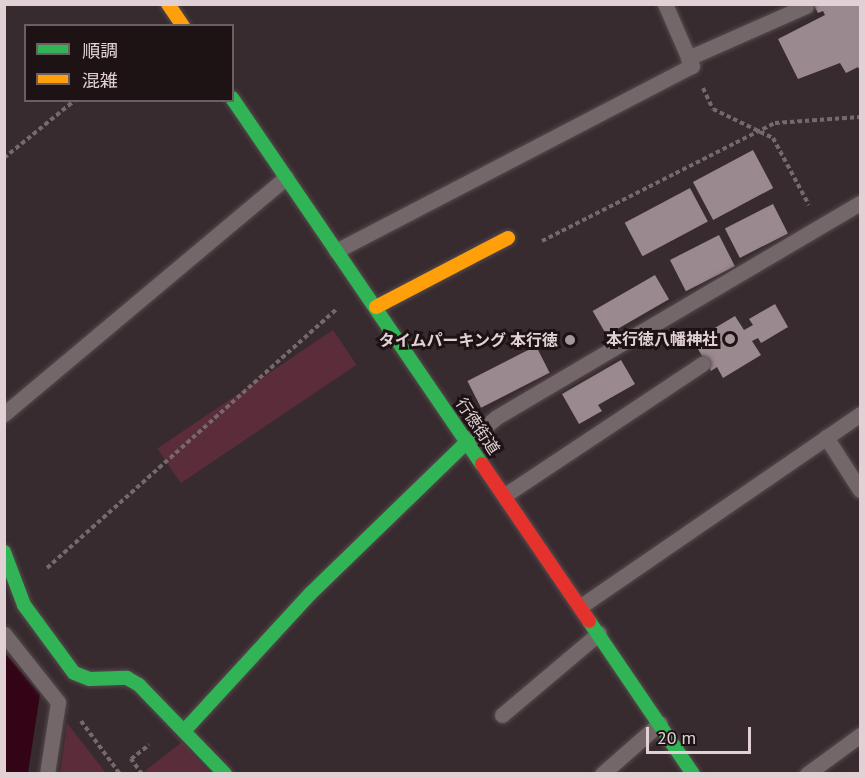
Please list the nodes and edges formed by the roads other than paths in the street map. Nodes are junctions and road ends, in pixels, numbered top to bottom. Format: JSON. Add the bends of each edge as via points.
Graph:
{"nodes":[{"id":1,"x":168,"y":4,"type":"edge"},
{"id":2,"x":665,"y":4,"type":"edge"},
{"id":3,"x":806,"y":6,"type":"dead end"},
{"id":4,"x":182,"y":24,"type":"edge"},
{"id":5,"x":690,"y":62,"type":"junction"},
{"id":6,"x":234,"y":101,"type":"edge"},
{"id":7,"x":286,"y":177,"type":"junction"},
{"id":8,"x":861,"y":203,"type":"edge"},
{"id":9,"x":508,"y":238,"type":"dead end"},
{"id":10,"x":336,"y":250,"type":"junction"},
{"id":11,"x":376,"y":307,"type":"junction"},
{"id":12,"x":702,"y":364,"type":"dead end"},
{"id":13,"x":4,"y":414,"type":"edge"},
{"id":14,"x":861,"y":414,"type":"edge"},
{"id":15,"x":826,"y":437,"type":"junction"},
{"id":16,"x":468,"y":441,"type":"junction"},
{"id":17,"x":861,"y":490,"type":"edge"},
{"id":18,"x":505,"y":495,"type":"junction"},
{"id":19,"x":4,"y":552,"type":"edge"},
{"id":20,"x":580,"y":606,"type":"junction"},
{"id":21,"x":599,"y":633,"type":"junction"},
{"id":22,"x":4,"y":634,"type":"edge"},
{"id":23,"x":502,"y":715,"type":"dead end"},
{"id":24,"x":660,"y":723,"type":"junction"},
{"id":25,"x":185,"y":730,"type":"junction"},
{"id":26,"x":861,"y":735,"type":"edge"},
{"id":27,"x":47,"y":774,"type":"edge"},
{"id":28,"x":225,"y":774,"type":"edge"},
{"id":29,"x":602,"y":774,"type":"edge"},
{"id":30,"x":693,"y":774,"type":"edge"},
{"id":31,"x":807,"y":774,"type":"edge"}],
"edges":[{"from":1,"to":4,"type":"street"},
{"from":2,"to":5,"type":"lane"},
{"from":3,"to":5,"type":"lane"},
{"from":5,"to":10,"type":"lane"},
{"from":6,"to":7,"type":"street","name":"行徳街道"},
{"from":7,"to":10,"type":"street","name":"行徳街道"},
{"from":7,"to":13,"type":"lane"},
{"from":8,"to":16,"type":"lane","via":[[495,418]]},
{"from":9,"to":11,"type":"street"},
{"from":10,"to":11,"type":"street","name":"行徳街道"},
{"from":11,"to":16,"type":"street","name":"行徳街道"},
{"from":12,"to":18,"type":"lane"},
{"from":14,"to":15,"type":"lane"},
{"from":15,"to":17,"type":"lane"},
{"from":15,"to":20,"type":"lane"},
{"from":16,"to":18,"type":"street","name":"行徳街道"},
{"from":16,"to":25,"type":"street","via":[[310,594]]},
{"from":18,"to":20,"type":"street","name":"行徳街道"},
{"from":19,"to":25,"type":"street","via":[[24,605],[74,673],[90,680],[127,678]]},
{"from":20,"to":21,"type":"street","name":"行徳街道"},
{"from":21,"to":23,"type":"lane"},
{"from":21,"to":24,"type":"street","name":"行徳街道"},
{"from":22,"to":27,"type":"lane","via":[[58,702]]},
{"from":24,"to":29,"type":"lane"},
{"from":24,"to":30,"type":"street","name":"行徳街道"},
{"from":25,"to":28,"type":"street"},
{"from":26,"to":31,"type":"lane"}]}
